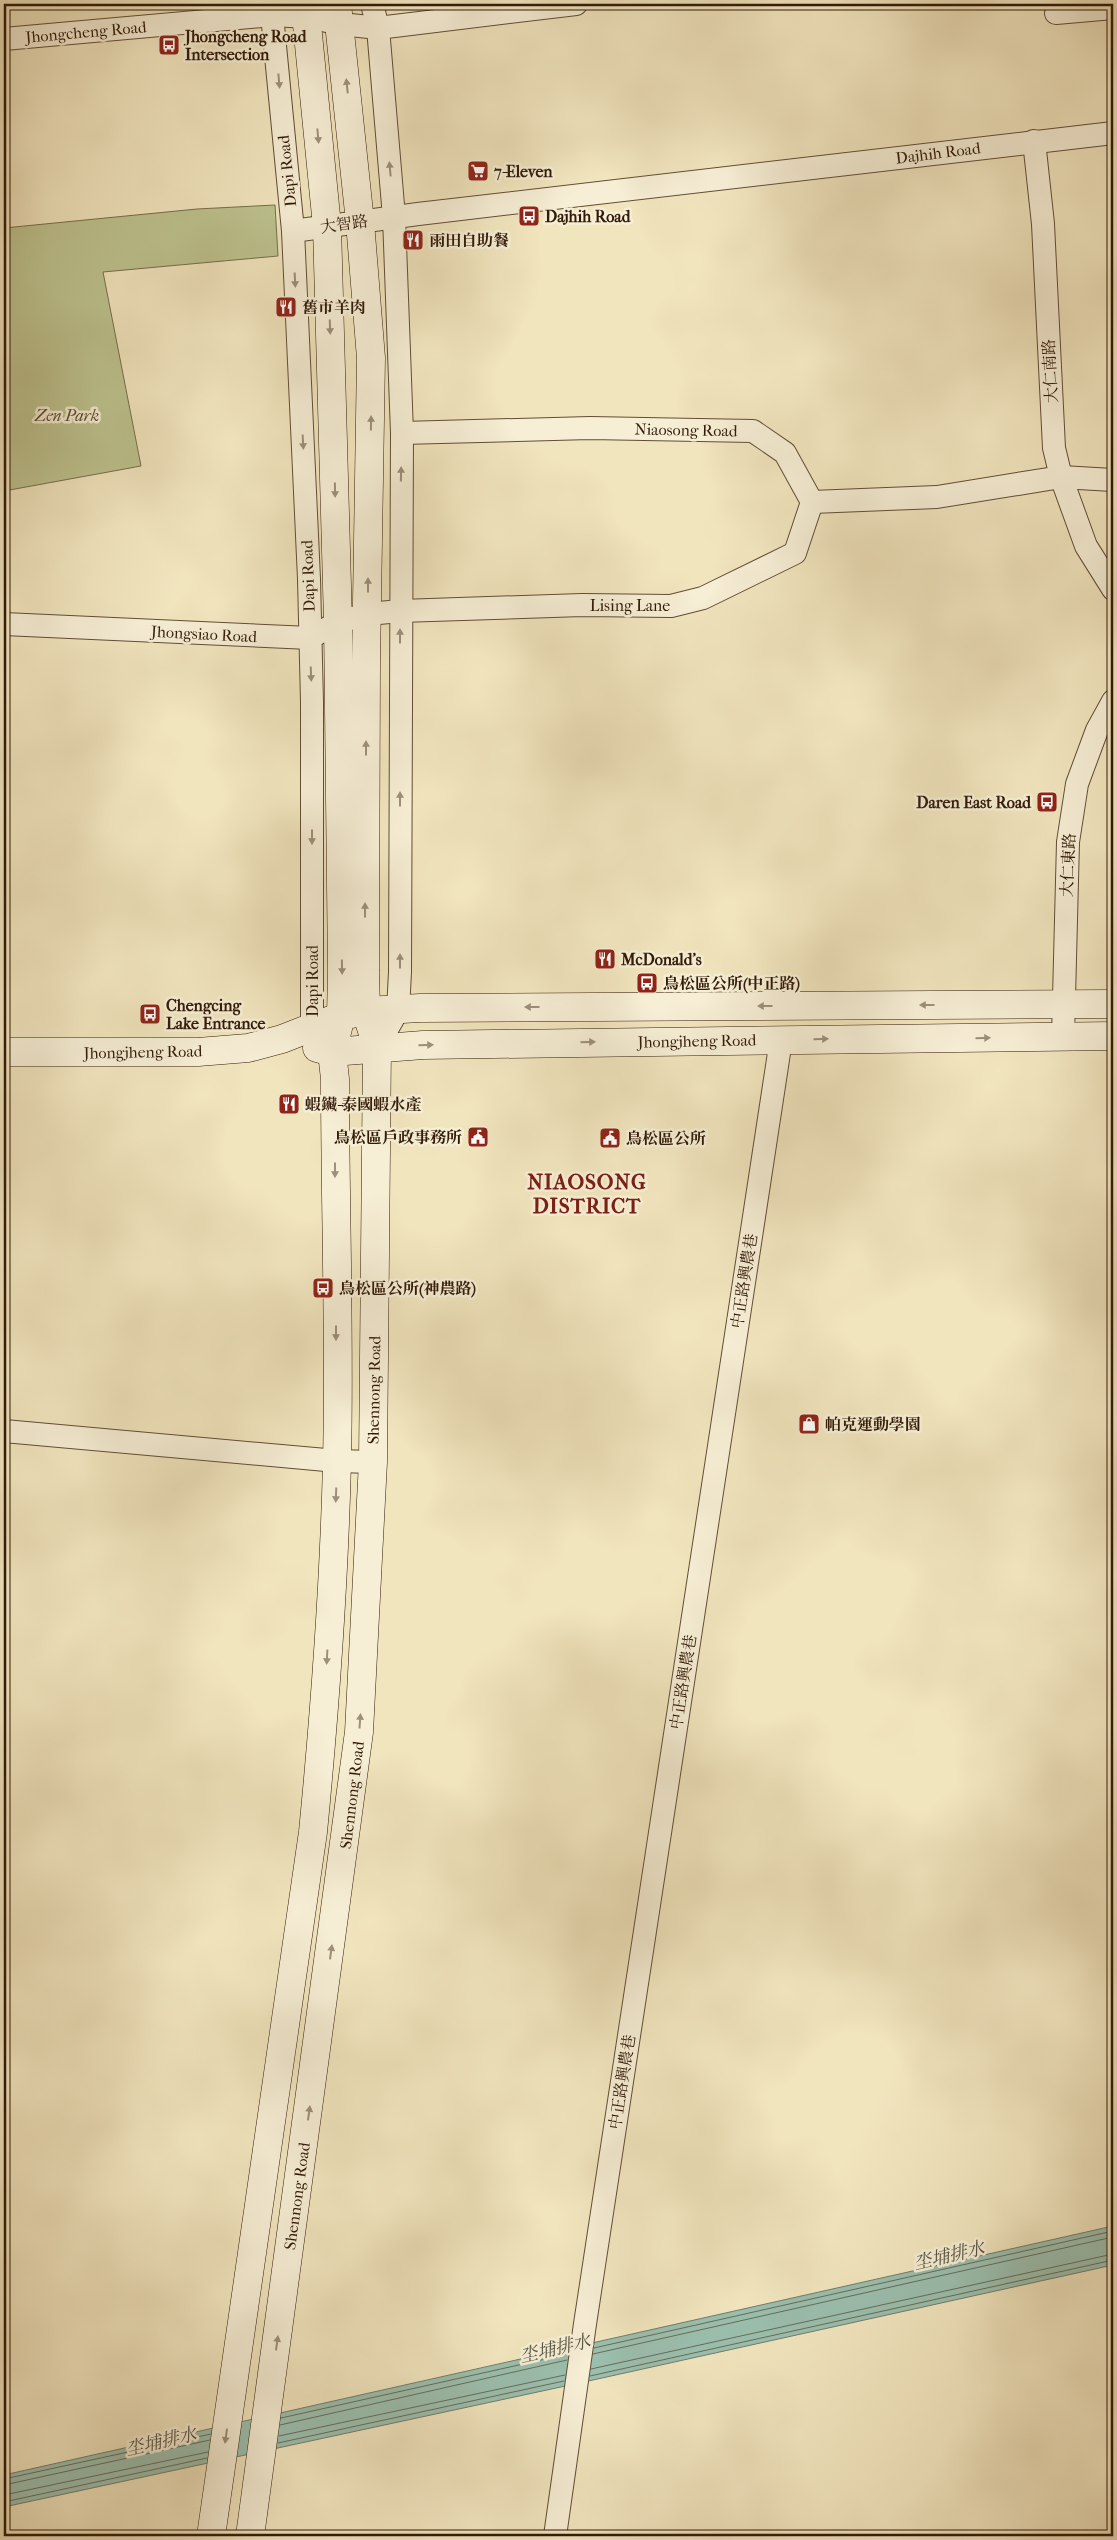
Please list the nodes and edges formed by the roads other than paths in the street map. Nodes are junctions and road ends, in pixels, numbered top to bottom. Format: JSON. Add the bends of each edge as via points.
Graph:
{"nodes":[{"id":1,"x":372,"y":4,"type":"edge"},
{"id":2,"x":576,"y":4,"type":"edge"},
{"id":3,"x":1113,"y":8,"type":"edge"},
{"id":4,"x":271,"y":9,"type":"edge"},
{"id":5,"x":306,"y":11,"type":"edge"},
{"id":6,"x":1056,"y":13,"type":"dead end"},
{"id":7,"x":339,"y":14,"type":"edge"},
{"id":8,"x":378,"y":28,"type":"junction"},
{"id":9,"x":4,"y":39,"type":"edge"},
{"id":10,"x":1113,"y":133,"type":"edge"},
{"id":11,"x":1034,"y":141,"type":"junction"},
{"id":12,"x":394,"y":217,"type":"junction"},
{"id":13,"x":360,"y":222,"type":"junction"},
{"id":14,"x":327,"y":226,"type":"junction"},
{"id":15,"x":294,"y":231,"type":"junction"},
{"id":16,"x":402,"y":434,"type":"junction"},
{"id":17,"x":1061,"y":477,"type":"junction"},
{"id":18,"x":1113,"y":480,"type":"edge"},
{"id":19,"x":812,"y":502,"type":"junction"},
{"id":20,"x":1113,"y":589,"type":"edge"},
{"id":21,"x":400,"y":611,"type":"junction"},
{"id":22,"x":368,"y":614,"type":"junction"},
{"id":23,"x":338,"y":622,"type":"junction"},
{"id":24,"x":4,"y":624,"type":"edge"},
{"id":25,"x":310,"y":638,"type":"junction"},
{"id":26,"x":1113,"y":701,"type":"edge"},
{"id":27,"x":1064,"y":1004,"type":"junction"},
{"id":28,"x":1113,"y":1004,"type":"edge"},
{"id":29,"x":398,"y":1010,"type":"junction"},
{"id":30,"x":354,"y":1013,"type":"junction"},
{"id":31,"x":312,"y":1028,"type":"junction"},
{"id":32,"x":1113,"y":1036,"type":"edge"},
{"id":33,"x":1063,"y":1037,"type":"junction"},
{"id":34,"x":282,"y":1039,"type":"junction"},
{"id":35,"x":782,"y":1040,"type":"junction"},
{"id":36,"x":377,"y":1047,"type":"junction"},
{"id":37,"x":4,"y":1052,"type":"edge"},
{"id":38,"x":332,"y":1052,"type":"junction"},
{"id":39,"x":4,"y":1431,"type":"edge"},
{"id":40,"x":337,"y":1461,"type":"junction"},
{"id":41,"x":373,"y":1462,"type":"junction"},
{"id":42,"x":278,"y":2076,"type":"junction"},
{"id":43,"x":313,"y":2082,"type":"junction"},
{"id":44,"x":211,"y":2536,"type":"edge"},
{"id":45,"x":250,"y":2536,"type":"edge"},
{"id":46,"x":555,"y":2536,"type":"edge"}],
"edges":[{"from":1,"to":8,"type":"street"},
{"from":2,"to":8,"type":"street","name":"Jhongcheng Road"},
{"from":3,"to":6,"type":"street"},
{"from":4,"to":5,"type":"street","name":"Jhongcheng Road"},
{"from":4,"to":9,"type":"street","name":"Jhongcheng Road"},
{"from":4,"to":15,"type":"street","name":"Dapi Road","one_way":true},
{"from":5,"to":7,"type":"street","name":"Jhongcheng Road"},
{"from":5,"to":14,"type":"main road","name":"Dapi Road","one_way":true},
{"from":7,"to":8,"type":"street","name":"Jhongcheng Road"},
{"from":13,"to":7,"type":"main road","name":"Dapi Road","one_way":true},
{"from":12,"to":8,"type":"street","one_way":true},
{"from":10,"to":11,"type":"street"},
{"from":11,"to":12,"type":"street","name":"Dajhih Road"},
{"from":11,"to":17,"type":"street","name":"大仁南路","via":[[1044,224],[1054,448]]},
{"from":12,"to":13,"type":"street","name":"大智路"},
{"from":12,"to":16,"type":"street"},
{"from":13,"to":14,"type":"street","name":"大智路"},
{"from":22,"to":13,"type":"main road","name":"Dapi Road","one_way":true,"via":[[371,358]]},
{"from":14,"to":15,"type":"street","name":"大智路"},
{"from":14,"to":23,"type":"main road","name":"Dapi Road","one_way":true},
{"from":15,"to":25,"type":"street","name":"Dapi Road","one_way":true},
{"from":16,"to":19,"type":"street","name":"Niaosong Road","via":[[590,428],[753,431],[785,453]]},
{"from":21,"to":16,"type":"street","one_way":true},
{"from":17,"to":18,"type":"street"},
{"from":17,"to":19,"type":"street","via":[[937,497]]},
{"from":17,"to":20,"type":"street","name":"大仁南路","via":[[1086,546]]},
{"from":19,"to":21,"type":"street","name":"Lising Lane","via":[[795,552],[703,598],[671,606],[582,605]]},
{"from":21,"to":22,"type":"street"},
{"from":29,"to":21,"type":"street","one_way":true},
{"from":22,"to":23,"type":"street"},
{"from":30,"to":22,"type":"main road","name":"Dapi Road","one_way":true},
{"from":23,"to":25,"type":"street"},
{"from":23,"to":30,"type":"main road","name":"Dapi Road","one_way":true},
{"from":24,"to":25,"type":"street","name":"Jhongsiao Road"},
{"from":25,"to":31,"type":"street","name":"Dapi Road","one_way":true},
{"from":26,"to":27,"type":"street","name":"大仁東路","via":[[1097,730],[1077,784],[1071,818]]},
{"from":27,"to":28,"type":"main road","name":"Jhongjheng Road"},
{"from":27,"to":29,"type":"main road","name":"Jhongjheng Road","one_way":true},
{"from":27,"to":33,"type":"street","name":"大仁東路"},
{"from":29,"to":30,"type":"main road","name":"Jhongjheng Road"},
{"from":29,"to":36,"type":"street"},
{"from":30,"to":31,"type":"main road","name":"Jhongjheng Road"},
{"from":30,"to":36,"type":"main road","name":"Dapi Road"},
{"from":30,"to":38,"type":"main road","name":"Dapi Road"},
{"from":31,"to":34,"type":"main road","name":"Jhongjheng Road"},
{"from":31,"to":38,"type":"street","name":"Dapi Road"},
{"from":32,"to":33,"type":"main road","name":"Jhongjheng Road"},
{"from":35,"to":33,"type":"main road","name":"Jhongjheng Road","one_way":true},
{"from":34,"to":37,"type":"main road","name":"Jhongjheng Road","via":[[248,1048],[198,1052]]},
{"from":34,"to":38,"type":"main road","name":"Jhongjheng Road"},
{"from":36,"to":35,"type":"main road","name":"Jhongjheng Road","one_way":true},
{"from":35,"to":46,"type":"street","name":"中正路興農巷"},
{"from":36,"to":38,"type":"main road","name":"Jhongjheng Road"},
{"from":36,"to":41,"type":"main road","name":"Shennong Road"},
{"from":38,"to":40,"type":"main road","one_way":true,"via":[[335,1079]]},
{"from":39,"to":40,"type":"street"},
{"from":40,"to":41,"type":"street"},
{"from":40,"to":42,"type":"main road","one_way":true,"via":[[323,1731],[313,1832]]},
{"from":43,"to":41,"type":"main road","name":"Shennong Road","one_way":true,"via":[[359,1732]]},
{"from":42,"to":43,"type":"main road"},
{"from":42,"to":44,"type":"main road","one_way":true},
{"from":45,"to":43,"type":"main road","name":"Shennong Road","one_way":true}]}
